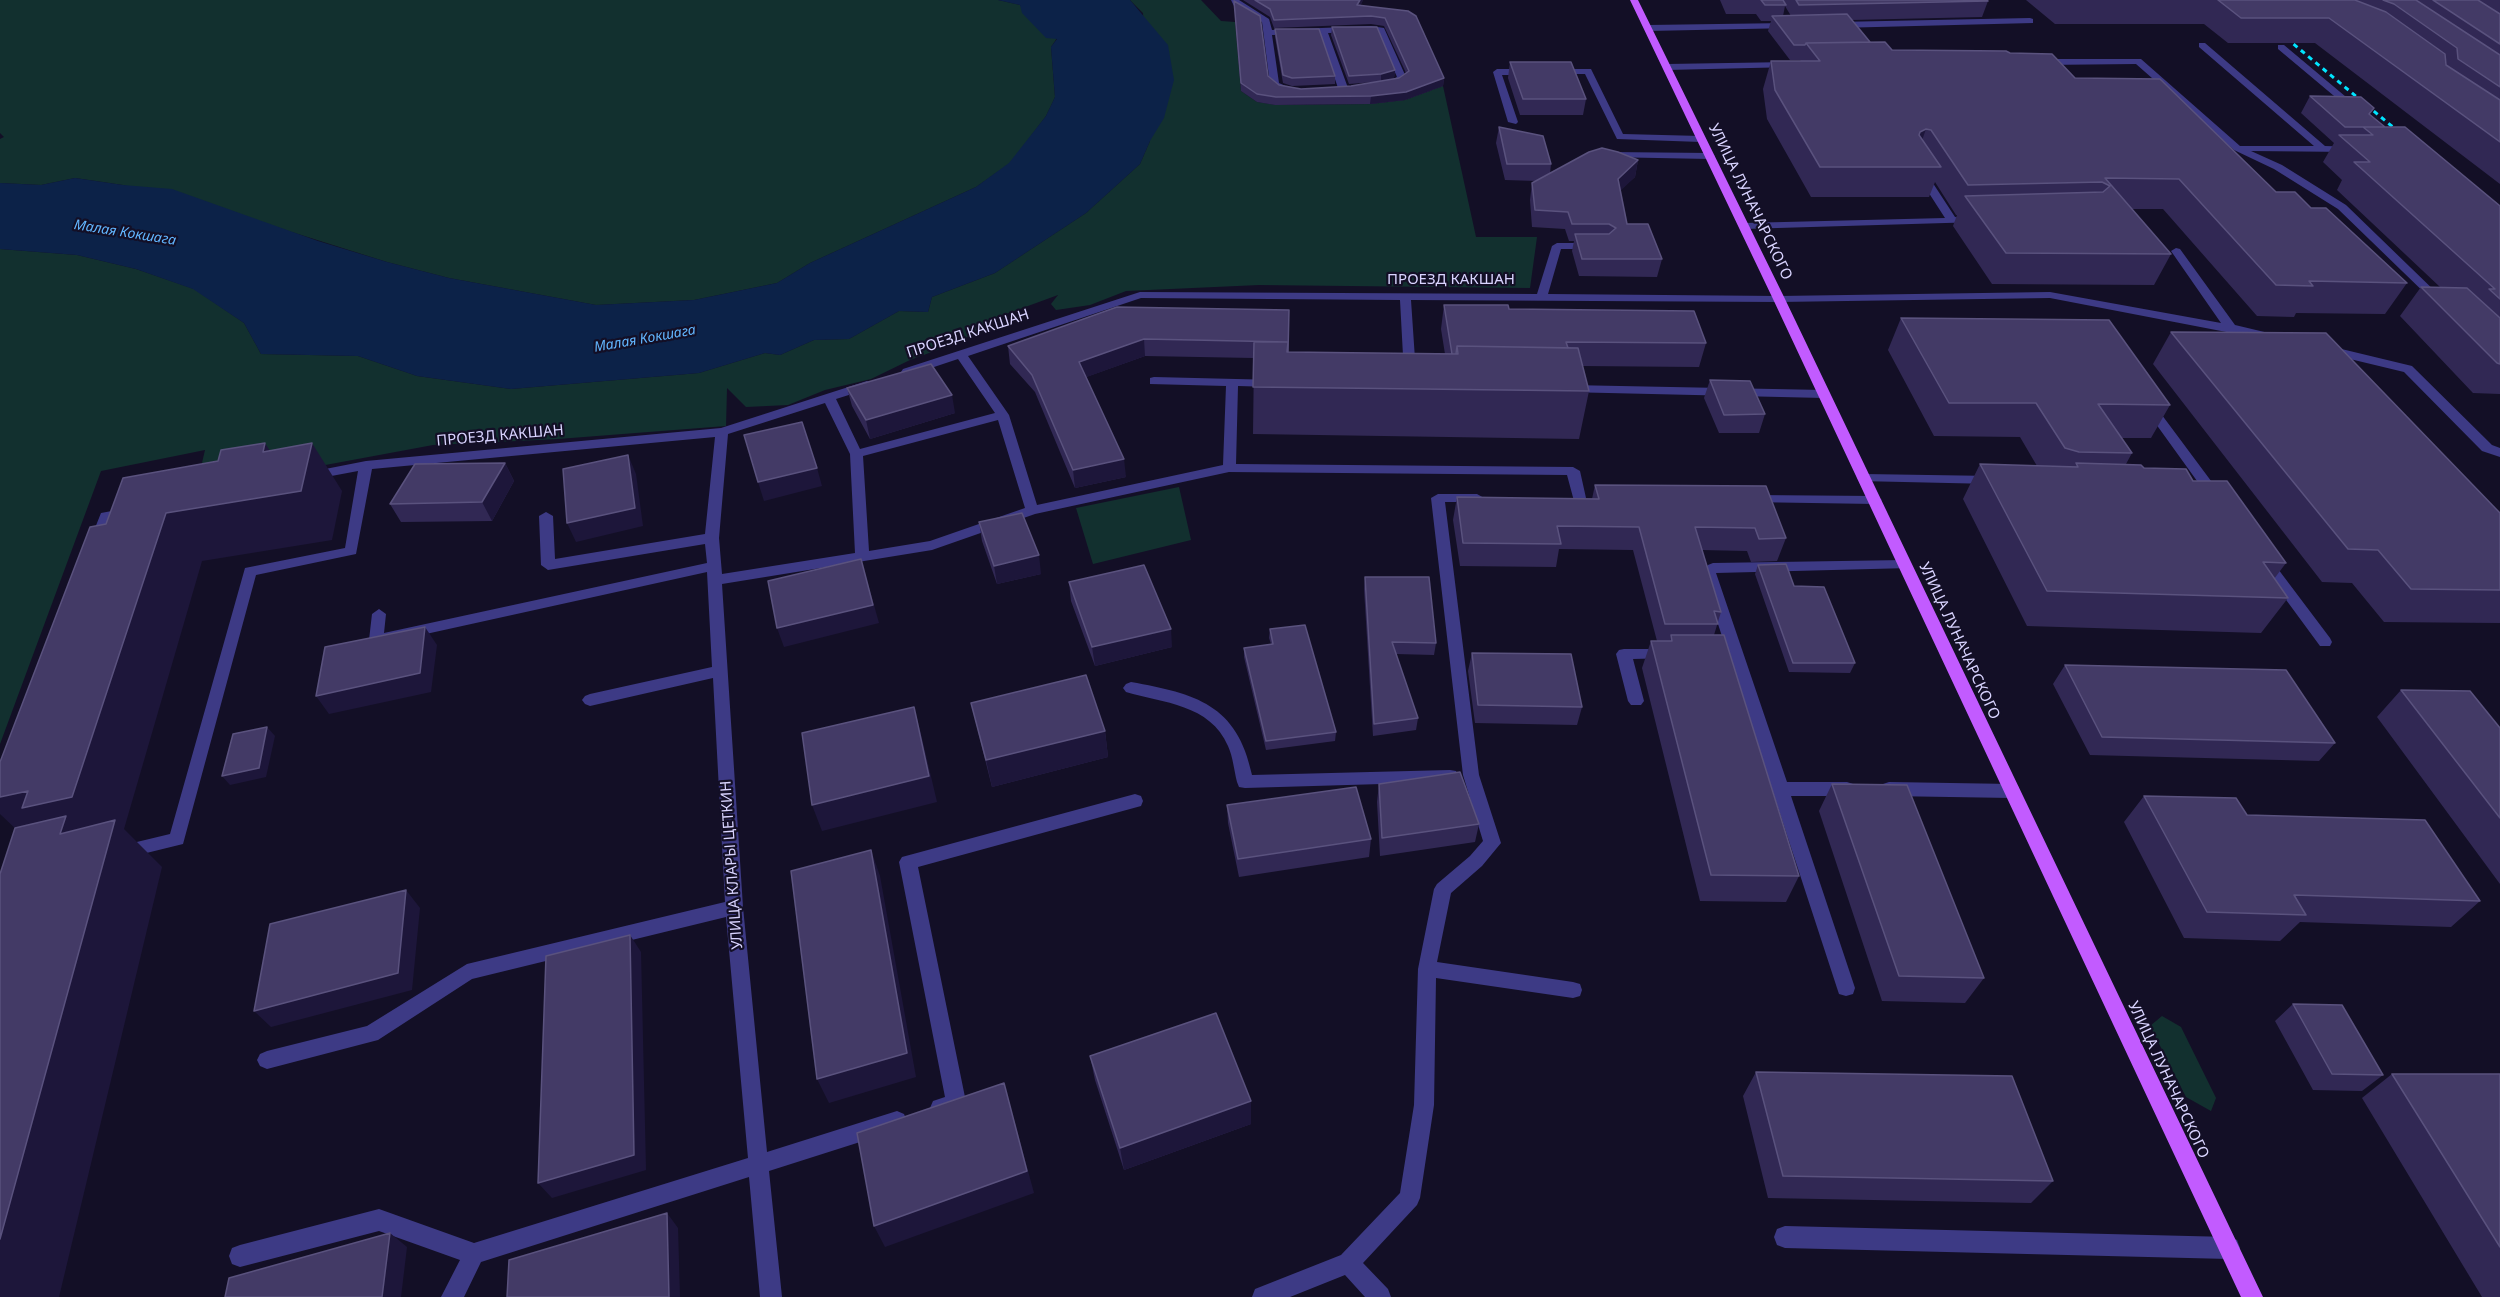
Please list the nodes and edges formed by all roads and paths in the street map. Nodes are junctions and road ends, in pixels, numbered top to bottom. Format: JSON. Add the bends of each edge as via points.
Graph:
{"nodes":[{"id":1,"x":1235,"y":0,"type":"edge"},
{"id":2,"x":1634,"y":0,"type":"edge"},
{"id":3,"x":1786,"y":17,"type":"edge"},
{"id":4,"x":2030,"y":21,"type":"dead end"},
{"id":5,"x":1803,"y":25,"type":"edge"},
{"id":6,"x":1827,"y":25,"type":"edge"},
{"id":7,"x":1791,"y":26,"type":"junction"},
{"id":8,"x":1648,"y":28,"type":"junction"},
{"id":9,"x":1323,"y":31,"type":"junction"},
{"id":10,"x":1268,"y":33,"type":"junction"},
{"id":11,"x":2202,"y":45,"type":"dead end"},
{"id":12,"x":2281,"y":47,"type":"edge"},
{"id":13,"x":2033,"y":62,"type":"edge"},
{"id":14,"x":1797,"y":65,"type":"edge"},
{"id":15,"x":1666,"y":67,"type":"junction"},
{"id":16,"x":1382,"y":87,"type":"edge"},
{"id":17,"x":1333,"y":89,"type":"edge"},
{"id":18,"x":1302,"y":90,"type":"edge"},
{"id":19,"x":2359,"y":112,"type":"edge"},
{"id":20,"x":1514,"y":122,"type":"dead end"},
{"id":21,"x":1701,"y":139,"type":"junction"},
{"id":22,"x":2237,"y":148,"type":"junction"},
{"id":23,"x":2322,"y":148,"type":"junction"},
{"id":24,"x":2356,"y":148,"type":"edge"},
{"id":25,"x":1600,"y":155,"type":"edge"},
{"id":26,"x":1710,"y":156,"type":"junction"},
{"id":27,"x":1915,"y":163,"type":"edge"},
{"id":28,"x":1986,"y":220,"type":"edge"},
{"id":29,"x":1952,"y":221,"type":"junction"},
{"id":30,"x":1744,"y":226,"type":"junction"},
{"id":31,"x":1605,"y":246,"type":"edge"},
{"id":32,"x":2176,"y":251,"type":"dead end"},
{"id":33,"x":1405,"y":297,"type":"junction"},
{"id":34,"x":1542,"y":297,"type":"junction"},
{"id":35,"x":1779,"y":299,"type":"junction"},
{"id":36,"x":2442,"y":304,"type":"edge"},
{"id":37,"x":2231,"y":327,"type":"junction"},
{"id":38,"x":2286,"y":340,"type":"edge"},
{"id":39,"x":2319,"y":348,"type":"edge"},
{"id":40,"x":961,"y":354,"type":"junction"},
{"id":41,"x":1154,"y":381,"type":"dead end"},
{"id":42,"x":1232,"y":382,"type":"junction"},
{"id":43,"x":1284,"y":383,"type":"edge"},
{"id":44,"x":1400,"y":386,"type":"edge"},
{"id":45,"x":1558,"y":389,"type":"edge"},
{"id":46,"x":2139,"y":393,"type":"edge"},
{"id":47,"x":1824,"y":394,"type":"junction"},
{"id":48,"x":829,"y":397,"type":"junction"},
{"id":49,"x":1004,"y":415,"type":"junction"},
{"id":50,"x":722,"y":432,"type":"junction"},
{"id":51,"x":2500,"y":453,"type":"edge"},
{"id":52,"x":856,"y":454,"type":"junction"},
{"id":53,"x":366,"y":465,"type":"junction"},
{"id":54,"x":1229,"y":468,"type":"junction"},
{"id":55,"x":298,"y":478,"type":"edge"},
{"id":56,"x":1864,"y":478,"type":"junction"},
{"id":57,"x":2008,"y":480,"type":"edge"},
{"id":58,"x":1496,"y":498,"type":"edge"},
{"id":59,"x":1579,"y":498,"type":"edge"},
{"id":60,"x":2212,"y":498,"type":"edge"},
{"id":61,"x":1742,"y":499,"type":"edge"},
{"id":62,"x":1875,"y":500,"type":"junction"},
{"id":63,"x":140,"y":509,"type":"edge"},
{"id":64,"x":1032,"y":510,"type":"junction"},
{"id":65,"x":546,"y":516,"type":"dead end"},
{"id":66,"x":712,"y":538,"type":"junction"},
{"id":67,"x":2256,"y":550,"type":"edge"},
{"id":68,"x":862,"y":557,"type":"junction"},
{"id":69,"x":90,"y":560,"type":"edge"},
{"id":70,"x":1905,"y":565,"type":"junction"},
{"id":71,"x":714,"y":573,"type":"junction"},
{"id":72,"x":379,"y":614,"type":"dead end"},
{"id":73,"x":2325,"y":642,"type":"dead end"},
{"id":74,"x":1679,"y":654,"type":"edge"},
{"id":75,"x":720,"y":671,"type":"junction"},
{"id":76,"x":1131,"y":688,"type":"dead end"},
{"id":77,"x":590,"y":700,"type":"dead end"},
{"id":78,"x":1636,"y":701,"type":"dead end"},
{"id":79,"x":1471,"y":775,"type":"junction"},
{"id":80,"x":1781,"y":789,"type":"junction"},
{"id":81,"x":2012,"y":791,"type":"junction"},
{"id":82,"x":1135,"y":801,"type":"dead end"},
{"id":83,"x":111,"y":855,"type":"edge"},
{"id":84,"x":734,"y":907,"type":"junction"},
{"id":85,"x":1427,"y":969,"type":"junction"},
{"id":86,"x":1846,"y":988,"type":"dead end"},
{"id":87,"x":1573,"y":990,"type":"dead end"},
{"id":88,"x":267,"y":1060,"type":"dead end"},
{"id":89,"x":758,"y":1163,"type":"junction"},
{"id":90,"x":1785,"y":1237,"type":"dead end"},
{"id":91,"x":2229,"y":1248,"type":"junction"},
{"id":92,"x":474,"y":1254,"type":"junction"},
{"id":93,"x":240,"y":1256,"type":"dead end"},
{"id":94,"x":1348,"y":1263,"type":"junction"},
{"id":95,"x":452,"y":1297,"type":"edge"},
{"id":96,"x":771,"y":1297,"type":"edge"},
{"id":97,"x":1263,"y":1297,"type":"edge"},
{"id":98,"x":1380,"y":1297,"type":"edge"},
{"id":99,"x":2252,"y":1297,"type":"edge"}],
"edges":[{"from":1,"to":10,"type":"street","via":[[1266,21]]},
{"from":2,"to":8,"type":"main road","name":"УЛИЦА ЛУНАЧАРСКОГО"},
{"from":3,"to":7,"type":"street"},
{"from":4,"to":6,"type":"street"},
{"from":5,"to":7,"type":"street"},
{"from":7,"to":8,"type":"street"},
{"from":8,"to":15,"type":"main road","name":"УЛИЦА ЛУНАЧАРСКОГО"},
{"from":9,"to":10,"type":"street"},
{"from":9,"to":16,"type":"street","via":[[1376,29],[1384,33],[1402,77],[1397,83]]},
{"from":9,"to":17,"type":"street","via":[[1348,88]]},
{"from":10,"to":18,"type":"street","via":[[1275,84],[1284,90]]},
{"from":11,"to":23,"type":"street"},
{"from":12,"to":19,"type":"street"},
{"from":13,"to":22,"type":"street","via":[[2138,61]]},
{"from":14,"to":15,"type":"street"},
{"from":15,"to":21,"type":"main road","name":"УЛИЦА ЛУНАЧАРСКОГО"},
{"from":20,"to":21,"type":"street","via":[[1497,72],[1588,71],[1620,137]]},
{"from":21,"to":26,"type":"main road","name":"УЛИЦА ЛУНАЧАРСКОГО"},
{"from":22,"to":23,"type":"street"},
{"from":22,"to":36,"type":"street","via":[[2278,166],[2342,207]]},
{"from":23,"to":24,"type":"street"},
{"from":25,"to":26,"type":"street"},
{"from":26,"to":30,"type":"main road","name":"УЛИЦА ЛУНАЧАРСКОГО"},
{"from":27,"to":29,"type":"street"},
{"from":28,"to":29,"type":"street"},
{"from":29,"to":30,"type":"street"},
{"from":30,"to":35,"type":"main road","name":"УЛИЦА ЛУНАЧАРСКОГО"},
{"from":31,"to":34,"type":"street","via":[[1557,246]]},
{"from":32,"to":37,"type":"street"},
{"from":33,"to":34,"type":"street","name":"ПРОЕЗД КАКШАН"},
{"from":33,"to":40,"type":"street","name":"ПРОЕЗД КАКШАН","via":[[1140,295]]},
{"from":33,"to":44,"type":"street","via":[[1411,386]]},
{"from":34,"to":35,"type":"street","name":"ПРОЕЗД КАКШАН"},
{"from":35,"to":37,"type":"street","name":"ПРОЕЗД КАКШАН","via":[[2049,295]]},
{"from":35,"to":47,"type":"main road","name":"УЛИЦА ЛУНАЧАРСКОГО"},
{"from":37,"to":38,"type":"street","name":"ПРОЕЗД КАКШАН"},
{"from":39,"to":51,"type":"street","via":[[2408,369],[2487,448]]},
{"from":40,"to":48,"type":"street","name":"ПРОЕЗД КАКШАН"},
{"from":40,"to":49,"type":"street"},
{"from":41,"to":42,"type":"street"},
{"from":42,"to":43,"type":"street"},
{"from":42,"to":54,"type":"street"},
{"from":45,"to":47,"type":"street"},
{"from":46,"to":60,"type":"street"},
{"from":47,"to":56,"type":"main road","name":"УЛИЦА ЛУНАЧАРСКОГО"},
{"from":48,"to":50,"type":"street","name":"ПРОЕЗД КАКШАН"},
{"from":48,"to":52,"type":"street"},
{"from":49,"to":52,"type":"street"},
{"from":49,"to":64,"type":"street"},
{"from":50,"to":53,"type":"street","name":"ПРОЕЗД КАКШАН"},
{"from":50,"to":66,"type":"street","name":"УЛИЦА КЛАРЫ ЦЕТКИН"},
{"from":52,"to":68,"type":"street"},
{"from":53,"to":55,"type":"street","name":"ПРОЕЗД КАКШАН"},
{"from":53,"to":83,"type":"street","via":[[351,550],[250,571],[177,839]]},
{"from":54,"to":59,"type":"street","via":[[1573,471]]},
{"from":54,"to":64,"type":"street"},
{"from":56,"to":57,"type":"street"},
{"from":56,"to":62,"type":"main road","name":"УЛИЦА ЛУНАЧАРСКОГО"},
{"from":58,"to":79,"type":"street","via":[[1438,498]]},
{"from":61,"to":62,"type":"street"},
{"from":62,"to":70,"type":"main road","name":"УЛИЦА ЛУНАЧАРСКОГО"},
{"from":63,"to":69,"type":"street","via":[[106,516]]},
{"from":64,"to":68,"type":"street","via":[[932,545]]},
{"from":65,"to":66,"type":"street","via":[[548,565]]},
{"from":66,"to":71,"type":"street","name":"УЛИЦА КЛАРЫ ЦЕТКИН"},
{"from":67,"to":73,"type":"street"},
{"from":68,"to":71,"type":"street"},
{"from":70,"to":80,"type":"street","via":[[1713,568],[1708,572],[1729,655]]},
{"from":70,"to":81,"type":"main road","name":"УЛИЦА ЛУНАЧАРСКОГО"},
{"from":71,"to":72,"type":"street","via":[[376,640]]},
{"from":71,"to":75,"type":"street","name":"УЛИЦА КЛАРЫ ЦЕТКИН"},
{"from":74,"to":78,"type":"street","via":[[1624,654]]},
{"from":75,"to":77,"type":"street"},
{"from":75,"to":84,"type":"street","name":"УЛИЦА КЛАРЫ ЦЕТКИН"},
{"from":76,"to":79,"type":"street","via":[[1176,696],[1214,715],[1234,742],[1245,782]]},
{"from":79,"to":85,"type":"street","via":[[1492,843],[1443,889]]},
{"from":80,"to":81,"type":"street"},
{"from":80,"to":86,"type":"street"},
{"from":81,"to":91,"type":"main road","name":"УЛИЦА ЛУНАЧАРСКОГО"},
{"from":82,"to":89,"type":"street","via":[[908,862],[956,1102]]},
{"from":84,"to":88,"type":"street","via":[[467,972],[371,1034]]},
{"from":84,"to":89,"type":"street","name":"УЛИЦА КЛАРЫ ЦЕТКИН"},
{"from":85,"to":87,"type":"street"},
{"from":85,"to":94,"type":"street","via":[[1424,1105],[1410,1198]]},
{"from":89,"to":92,"type":"street"},
{"from":89,"to":96,"type":"street","name":"УЛИЦА КЛАРЫ ЦЕТКИН"},
{"from":90,"to":91,"type":"street"},
{"from":91,"to":99,"type":"main road","name":"УЛИЦА ЛУНАЧАРСКОГО"},
{"from":92,"to":93,"type":"street","via":[[379,1220]]},
{"from":92,"to":95,"type":"street"},
{"from":94,"to":97,"type":"street"},
{"from":94,"to":98,"type":"street"}]}
